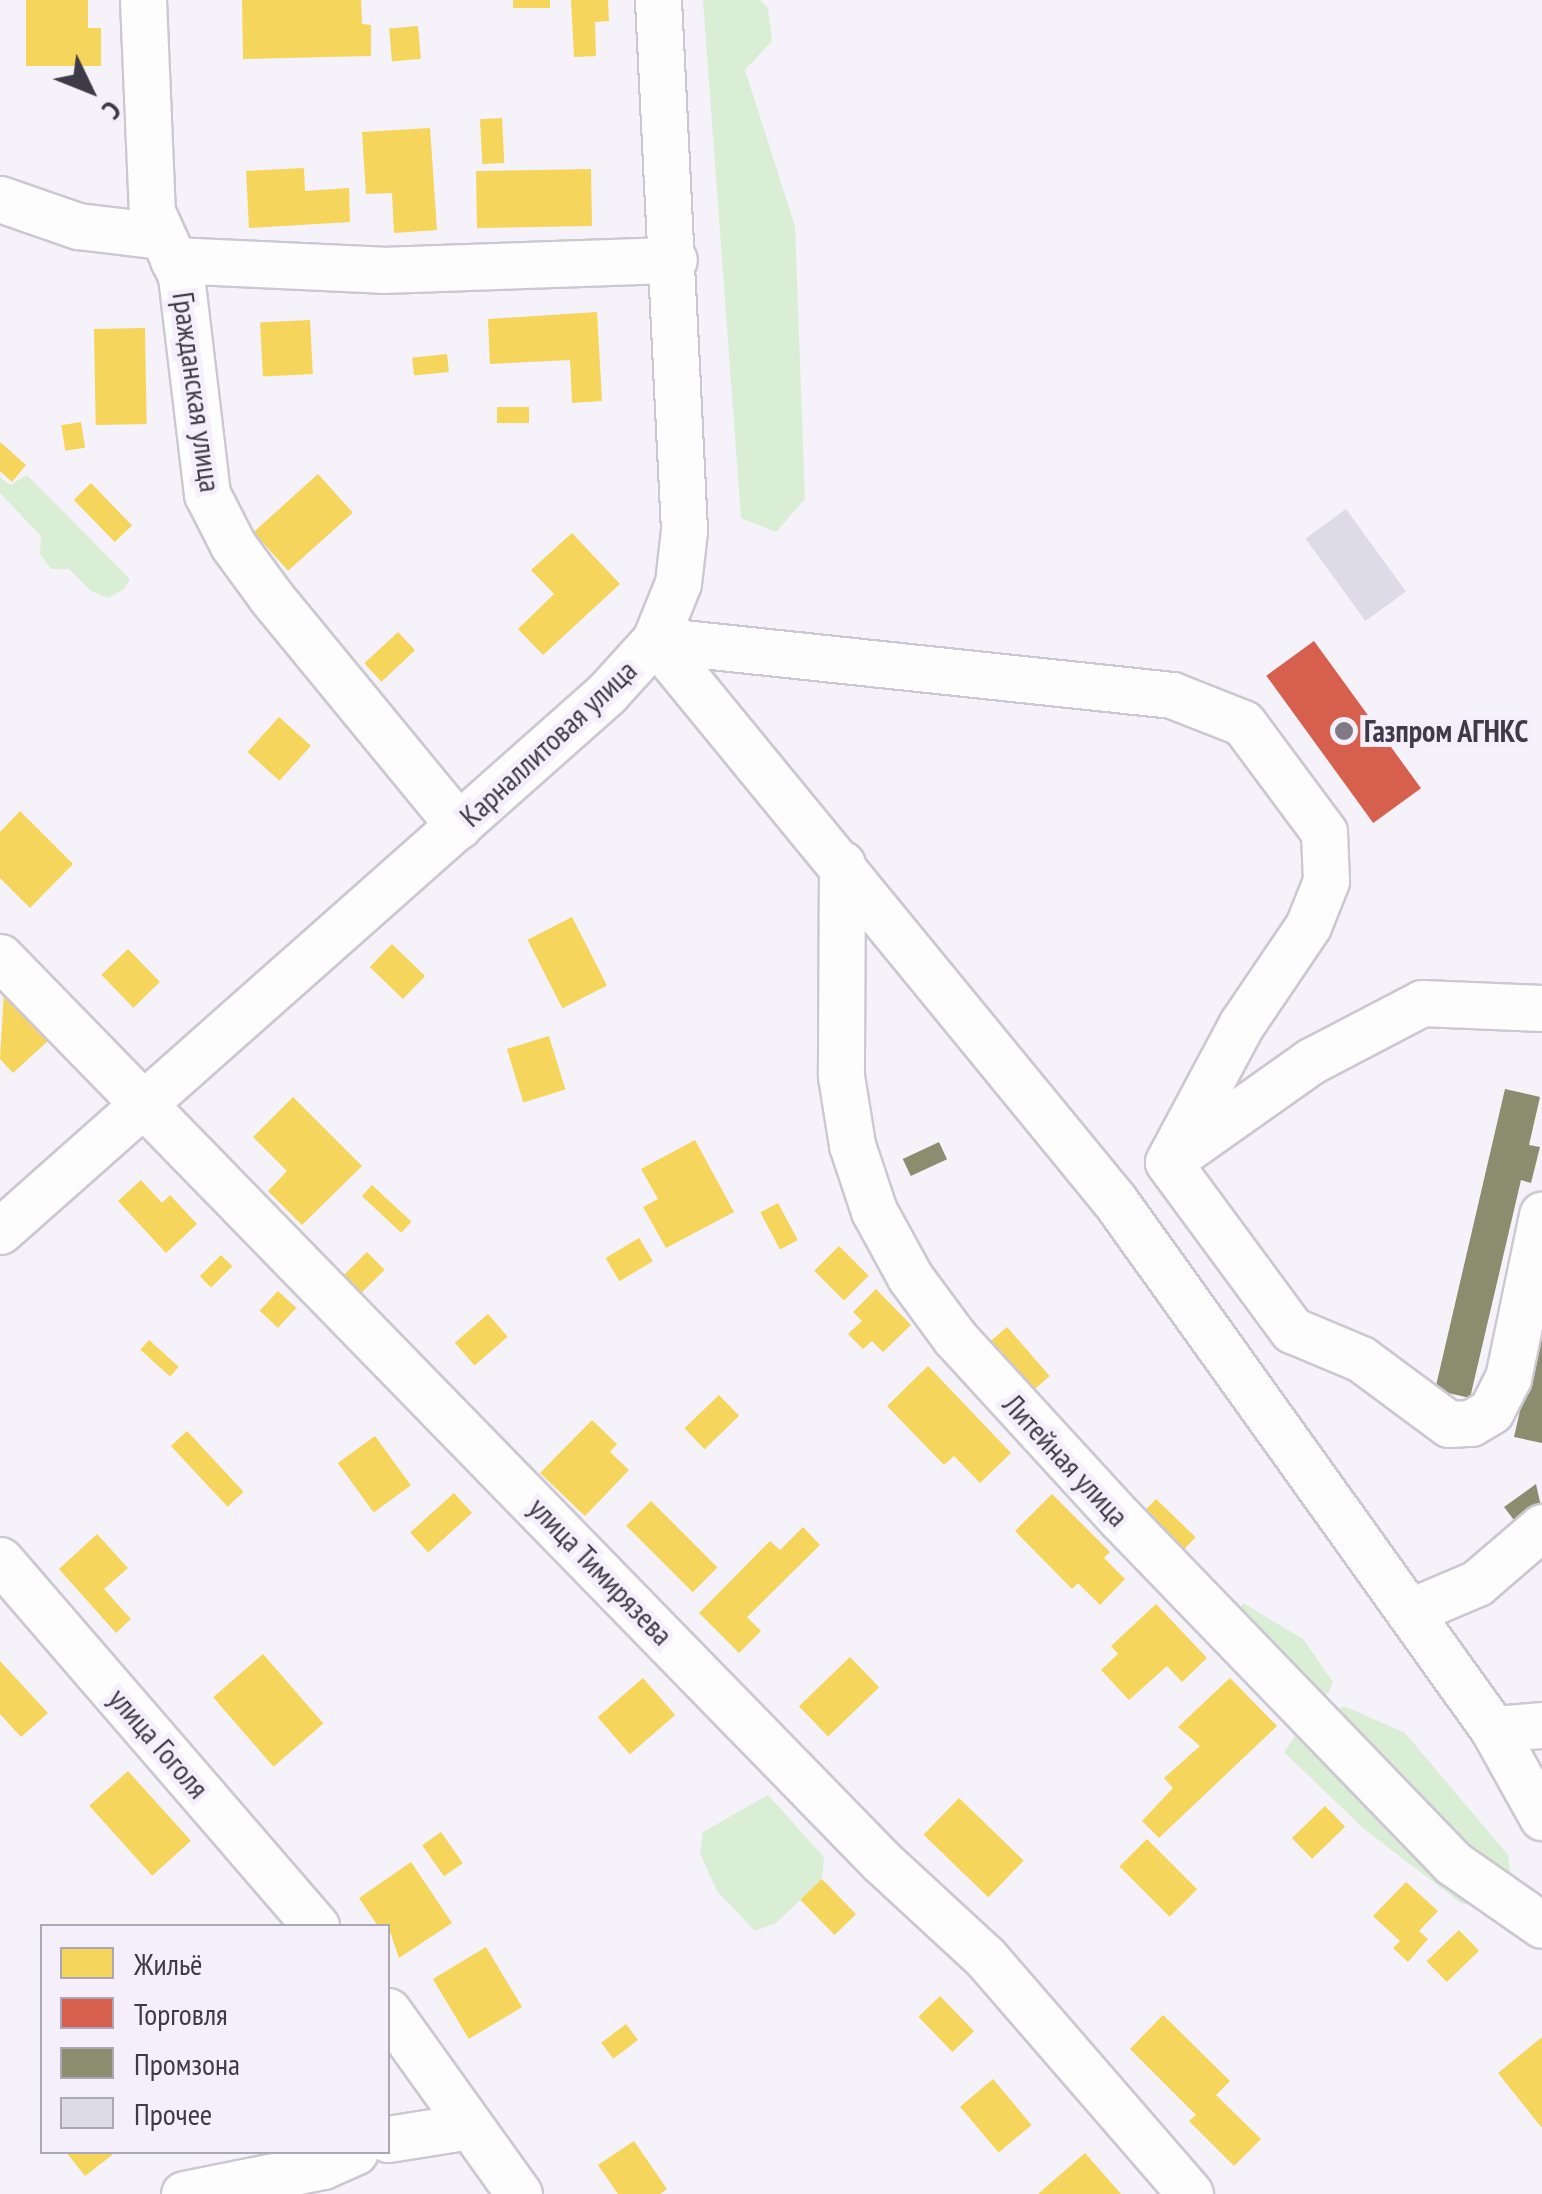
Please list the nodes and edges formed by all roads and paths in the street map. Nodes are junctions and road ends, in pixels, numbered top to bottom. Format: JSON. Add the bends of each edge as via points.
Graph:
{"nodes":[{"id":1,"x":143,"y":0,"type":"edge"},
{"id":2,"x":658,"y":0,"type":"edge"},
{"id":3,"x":0,"y":199,"type":"edge"},
{"id":4,"x":168,"y":248,"type":"junction"},
{"id":5,"x":674,"y":260,"type":"junction"},
{"id":6,"x":655,"y":640,"type":"junction"},
{"id":7,"x":459,"y":826,"type":"junction"},
{"id":8,"x":842,"y":864,"type":"junction"},
{"id":9,"x":0,"y":957,"type":"edge"},
{"id":10,"x":1542,"y":1008,"type":"edge"},
{"id":11,"x":148,"y":1103,"type":"junction"},
{"id":12,"x":1168,"y":1162,"type":"junction"},
{"id":13,"x":1115,"y":1200,"type":"junction"},
{"id":14,"x":1542,"y":1215,"type":"edge"},
{"id":15,"x":0,"y":1232,"type":"edge"},
{"id":16,"x":1542,"y":1527,"type":"edge"},
{"id":17,"x":0,"y":1560,"type":"edge"},
{"id":18,"x":1409,"y":1612,"type":"junction"},
{"id":19,"x":1542,"y":1725,"type":"edge"},
{"id":20,"x":1493,"y":1728,"type":"junction"},
{"id":21,"x":1542,"y":1818,"type":"edge"},
{"id":22,"x":314,"y":1924,"type":"edge"},
{"id":23,"x":1542,"y":1924,"type":"edge"},
{"id":24,"x":390,"y":2014,"type":"edge"},
{"id":25,"x":470,"y":2126,"type":"junction"},
{"id":26,"x":390,"y":2138,"type":"edge"},
{"id":27,"x":350,"y":2154,"type":"edge"},
{"id":28,"x":1182,"y":2192,"type":"edge"},
{"id":29,"x":184,"y":2194,"type":"edge"},
{"id":30,"x":519,"y":2194,"type":"edge"}],
"edges":[{"from":1,"to":4,"type":"street","name":"Гражданская улица","via":[[152,212]]},
{"from":2,"to":5,"type":"street","name":"Карналлитовая улица"},
{"from":3,"to":4,"type":"street"},
{"from":4,"to":5,"type":"street","via":[[382,270]]},
{"from":4,"to":7,"type":"street","name":"Гражданская улица","via":[[181,276],[207,494],[233,545]]},
{"from":5,"to":6,"type":"street","name":"Карналлитовая улица","via":[[684,530],[678,583]]},
{"from":6,"to":7,"type":"street","name":"Карналлитовая улица","via":[[608,694]]},
{"from":6,"to":8,"type":"street"},
{"from":6,"to":12,"type":"street","via":[[1172,695],[1243,723],[1324,832],[1326,881],[1308,926],[1241,1025]]},
{"from":7,"to":11,"type":"street","name":"Карналлитовая улица"},
{"from":8,"to":13,"type":"street"},
{"from":8,"to":23,"type":"street","name":"Литейная улица","via":[[842,1076],[852,1145],[874,1212],[910,1277],[955,1338],[1107,1504],[1452,1863]]},
{"from":9,"to":11,"type":"street","name":"улица Тимирязева"},
{"from":10,"to":12,"type":"street","via":[[1422,1003],[1311,1061]]},
{"from":11,"to":15,"type":"street","name":"Карналлитовая улица"},
{"from":11,"to":28,"type":"street","name":"улица Тимирязева","via":[[882,1862],[985,1957]]},
{"from":12,"to":13,"type":"street"},
{"from":12,"to":14,"type":"street","via":[[1292,1330],[1361,1359],[1449,1424],[1472,1424],[1491,1410],[1508,1378]]},
{"from":13,"to":18,"type":"street"},
{"from":16,"to":18,"type":"street","via":[[1477,1582]]},
{"from":17,"to":22,"type":"street","name":"улица Гоголя"},
{"from":18,"to":20,"type":"street"},
{"from":19,"to":20,"type":"street"},
{"from":20,"to":21,"type":"street"},
{"from":24,"to":25,"type":"street"},
{"from":25,"to":26,"type":"street"},
{"from":25,"to":30,"type":"street"},
{"from":27,"to":29,"type":"street","via":[[323,2166]]}]}
